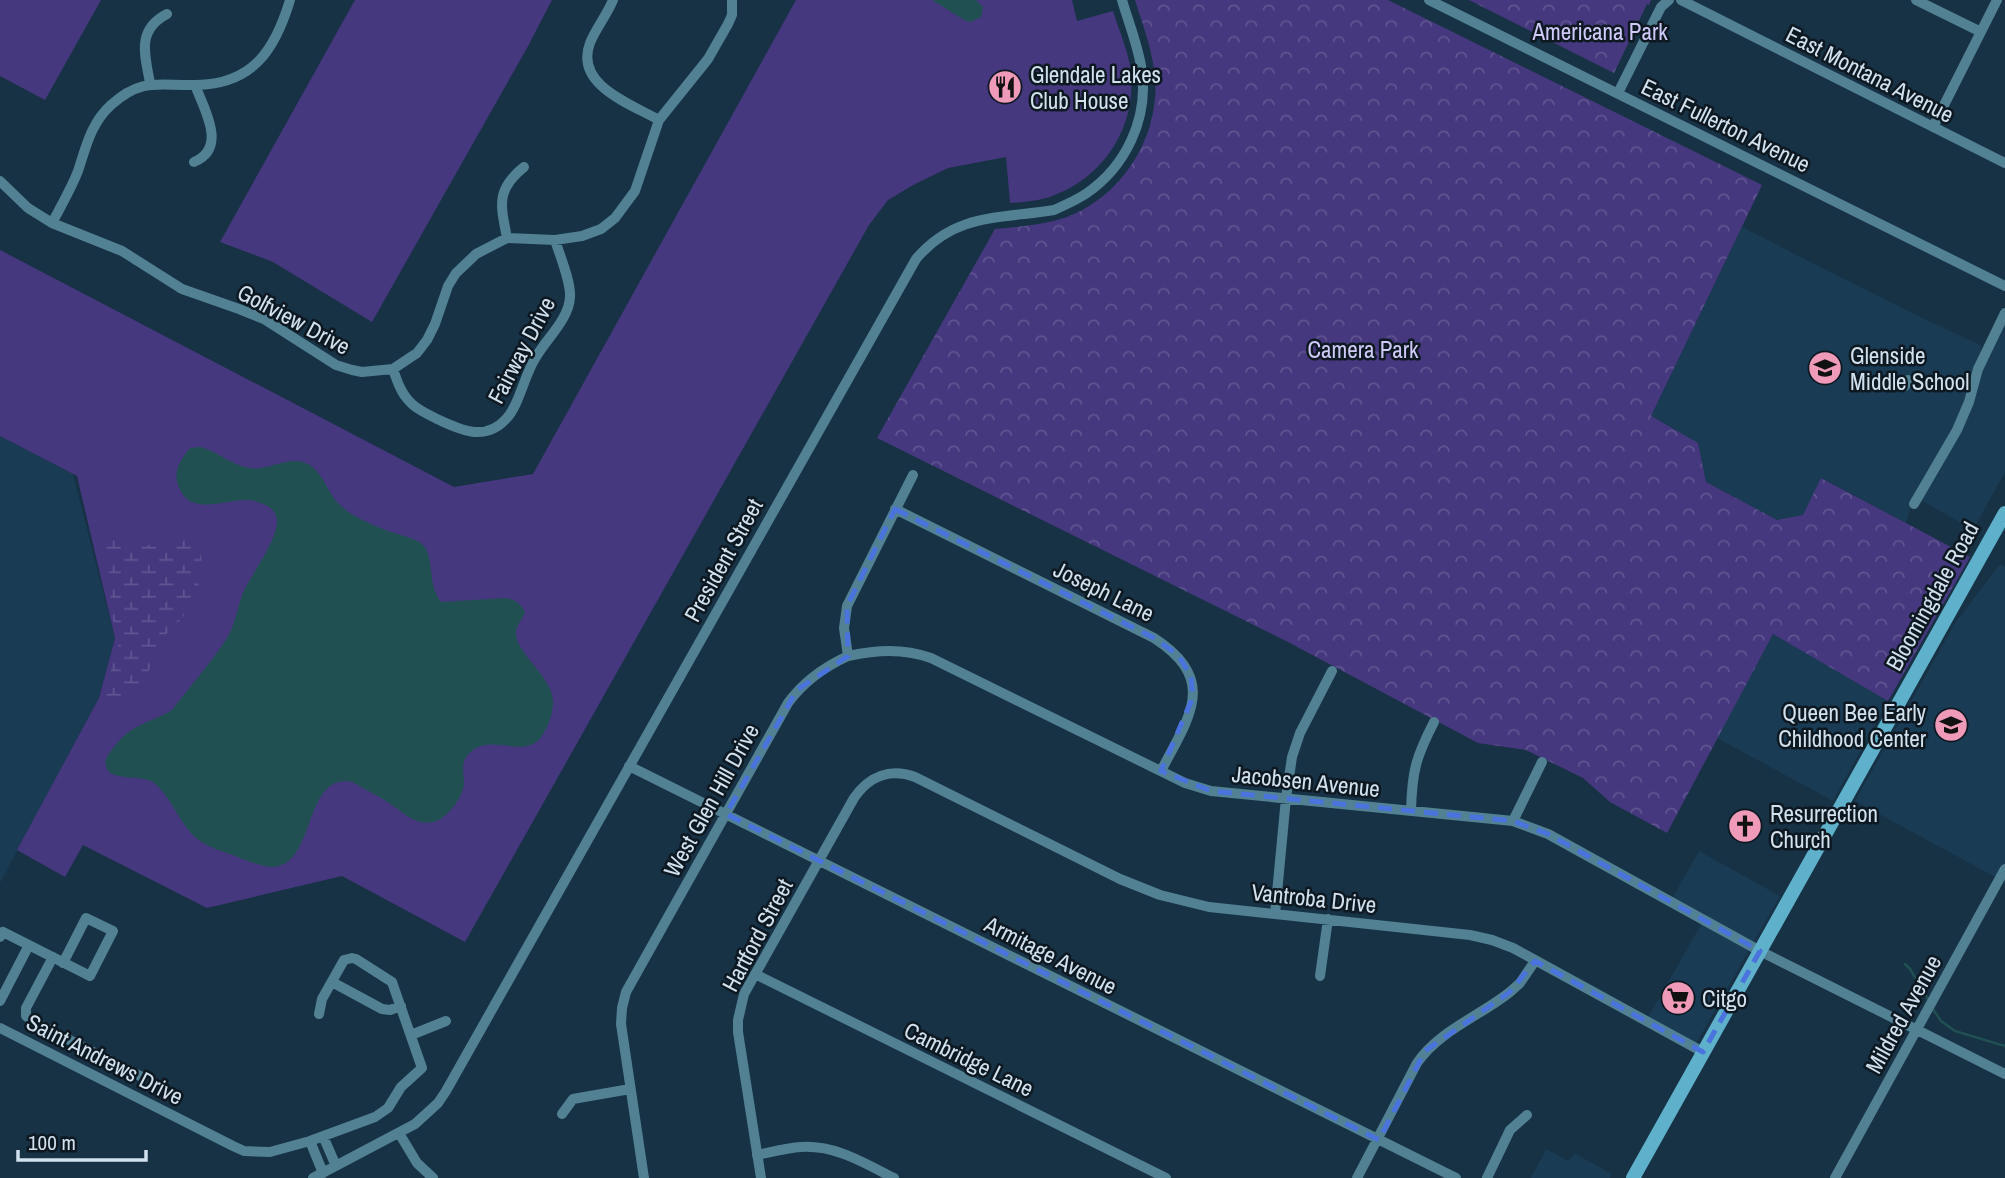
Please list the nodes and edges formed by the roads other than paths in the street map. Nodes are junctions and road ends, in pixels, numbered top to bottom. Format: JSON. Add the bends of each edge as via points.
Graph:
{"nodes":[{"id":1,"x":290,"y":0,"type":"edge"},
{"id":2,"x":613,"y":0,"type":"edge"},
{"id":3,"x":732,"y":0,"type":"edge"},
{"id":4,"x":1122,"y":0,"type":"edge"},
{"id":5,"x":1429,"y":0,"type":"edge"},
{"id":6,"x":1669,"y":0,"type":"edge"},
{"id":7,"x":1681,"y":0,"type":"edge"},
{"id":8,"x":1916,"y":0,"type":"edge"},
{"id":9,"x":1997,"y":0,"type":"edge"},
{"id":10,"x":167,"y":14,"type":"dead end"},
{"id":11,"x":1981,"y":32,"type":"junction"},
{"id":12,"x":150,"y":83,"type":"junction"},
{"id":13,"x":195,"y":85,"type":"junction"},
{"id":14,"x":1618,"y":93,"type":"junction"},
{"id":15,"x":659,"y":120,"type":"junction"},
{"id":16,"x":1933,"y":127,"type":"junction"},
{"id":17,"x":194,"y":162,"type":"dead end"},
{"id":18,"x":2005,"y":163,"type":"edge"},
{"id":19,"x":524,"y":167,"type":"dead end"},
{"id":20,"x":0,"y":181,"type":"edge"},
{"id":21,"x":52,"y":223,"type":"junction"},
{"id":22,"x":507,"y":239,"type":"junction"},
{"id":23,"x":555,"y":240,"type":"junction"},
{"id":24,"x":2005,"y":286,"type":"edge"},
{"id":25,"x":2005,"y":313,"type":"edge"},
{"id":26,"x":393,"y":369,"type":"junction"},
{"id":27,"x":913,"y":475,"type":"dead end"},
{"id":28,"x":1914,"y":505,"type":"dead end"},
{"id":29,"x":895,"y":509,"type":"junction"},
{"id":30,"x":2005,"y":513,"type":"edge"},
{"id":31,"x":848,"y":656,"type":"junction"},
{"id":32,"x":1332,"y":671,"type":"dead end"},
{"id":33,"x":1434,"y":722,"type":"dead end"},
{"id":34,"x":1542,"y":762,"type":"dead end"},
{"id":35,"x":629,"y":766,"type":"junction"},
{"id":36,"x":1161,"y":771,"type":"junction"},
{"id":37,"x":920,"y":780,"type":"joint"},
{"id":38,"x":1286,"y":798,"type":"junction"},
{"id":39,"x":1411,"y":811,"type":"junction"},
{"id":40,"x":726,"y":814,"type":"junction"},
{"id":41,"x":1513,"y":821,"type":"junction"},
{"id":42,"x":819,"y":860,"type":"junction"},
{"id":43,"x":2005,"y":869,"type":"edge"},
{"id":44,"x":1275,"y":914,"type":"junction"},
{"id":45,"x":1328,"y":919,"type":"junction"},
{"id":46,"x":0,"y":937,"type":"edge"},
{"id":47,"x":29,"y":945,"type":"junction"},
{"id":48,"x":1760,"y":951,"type":"junction"},
{"id":49,"x":52,"y":957,"type":"junction"},
{"id":50,"x":1535,"y":961,"type":"junction"},
{"id":51,"x":64,"y":963,"type":"junction"},
{"id":52,"x":755,"y":974,"type":"junction"},
{"id":53,"x":1320,"y":975,"type":"dead end"},
{"id":54,"x":332,"y":982,"type":"junction"},
{"id":55,"x":0,"y":1001,"type":"edge"},
{"id":56,"x":401,"y":1006,"type":"junction"},
{"id":57,"x":318,"y":1014,"type":"dead end"},
{"id":58,"x":446,"y":1021,"type":"dead end"},
{"id":59,"x":0,"y":1028,"type":"edge"},
{"id":60,"x":1916,"y":1029,"type":"junction"},
{"id":61,"x":411,"y":1035,"type":"junction"},
{"id":62,"x":1703,"y":1052,"type":"junction"},
{"id":63,"x":2005,"y":1074,"type":"edge"},
{"id":64,"x":142,"y":1077,"type":"dead end"},
{"id":65,"x":631,"y":1089,"type":"junction"},
{"id":66,"x":562,"y":1114,"type":"dead end"},
{"id":67,"x":1527,"y":1115,"type":"dead end"},
{"id":68,"x":399,"y":1133,"type":"junction"},
{"id":69,"x":323,"y":1136,"type":"junction"},
{"id":70,"x":1378,"y":1140,"type":"junction"},
{"id":71,"x":310,"y":1141,"type":"junction"},
{"id":72,"x":758,"y":1155,"type":"junction"},
{"id":73,"x":336,"y":1167,"type":"junction"},
{"id":74,"x":323,"y":1173,"type":"junction"},
{"id":75,"x":313,"y":1178,"type":"edge"},
{"id":76,"x":433,"y":1178,"type":"edge"},
{"id":77,"x":644,"y":1178,"type":"edge"},
{"id":78,"x":761,"y":1178,"type":"edge"},
{"id":79,"x":894,"y":1178,"type":"edge"},
{"id":80,"x":1166,"y":1178,"type":"edge"},
{"id":81,"x":1357,"y":1178,"type":"edge"},
{"id":82,"x":1456,"y":1178,"type":"edge"},
{"id":83,"x":1487,"y":1178,"type":"edge"},
{"id":84,"x":1633,"y":1178,"type":"edge"},
{"id":85,"x":1835,"y":1178,"type":"edge"}],
"edges":[{"from":1,"to":13,"type":"street","via":[[276,39],[256,63],[235,78]]},
{"from":2,"to":15,"type":"street","via":[[590,41],[587,64],[598,84]]},
{"from":3,"to":15,"type":"street","via":[[730,20],[708,58]]},
{"from":4,"to":35,"type":"street","name":"President Street","via":[[1138,51],[1143,88],[1139,120],[1126,152],[1100,183],[1067,204],[1054,210],[963,223],[936,239],[916,259]]},
{"from":5,"to":14,"type":"street","name":"East Fullerton Avenue"},
{"from":6,"to":14,"type":"street","via":[[1661,7]]},
{"from":7,"to":16,"type":"street","name":"East Montana Avenue"},
{"from":8,"to":11,"type":"street"},
{"from":9,"to":11,"type":"street"},
{"from":10,"to":12,"type":"street","via":[[147,34]]},
{"from":11,"to":16,"type":"street"},
{"from":12,"to":13,"type":"street"},
{"from":12,"to":21,"type":"street","via":[[122,96],[97,120]]},
{"from":13,"to":17,"type":"street","via":[[213,136],[207,153]]},
{"from":14,"to":24,"type":"street","name":"East Fullerton Avenue"},
{"from":15,"to":23,"type":"street","via":[[635,191],[615,218],[582,236]]},
{"from":16,"to":18,"type":"street","name":"East Montana Avenue"},
{"from":19,"to":22,"type":"street","via":[[511,177],[502,195]]},
{"from":20,"to":21,"type":"street","name":"Golfview Drive"},
{"from":21,"to":26,"type":"street","name":"Golfview Drive","via":[[122,251],[183,289],[264,319],[336,365],[362,372]]},
{"from":22,"to":23,"type":"street"},
{"from":22,"to":26,"type":"street","via":[[476,254],[456,273],[427,340]]},
{"from":23,"to":26,"type":"street","name":"Fairway Drive","via":[[571,293],[569,305],[502,423],[489,431],[459,430],[411,403]]},
{"from":25,"to":28,"type":"street","via":[[1978,369],[1957,430]]},
{"from":27,"to":29,"type":"street"},
{"from":29,"to":31,"type":"street","via":[[847,606]]},
{"from":29,"to":36,"type":"street","name":"Joseph Lane","via":[[1154,638],[1178,656],[1191,676],[1193,697]]},
{"from":30,"to":48,"type":"main road","name":"Bloomingdale Road"},
{"from":31,"to":36,"type":"street","name":"Jacobsen Avenue","via":[[889,650],[931,658]]},
{"from":31,"to":40,"type":"street","name":"West Glen Hill Drive","via":[[797,690]]},
{"from":32,"to":38,"type":"street","via":[[1300,733]]},
{"from":33,"to":39,"type":"street","via":[[1415,765]]},
{"from":34,"to":41,"type":"street"},
{"from":35,"to":40,"type":"street","name":"Armitage Avenue"},
{"from":35,"to":68,"type":"street","name":"President Street","via":[[446,1091],[427,1114]]},
{"from":36,"to":38,"type":"street","name":"Jacobsen Avenue","via":[[1211,790]]},
{"from":37,"to":42,"type":"street","name":"Hartford Street","via":[[890,773],[864,784]]},
{"from":37,"to":44,"type":"street","name":"Vantroba Drive","via":[[1148,891],[1189,903]]},
{"from":38,"to":39,"type":"street","name":"Jacobsen Avenue"},
{"from":38,"to":44,"type":"street"},
{"from":39,"to":41,"type":"street","name":"Jacobsen Avenue"},
{"from":40,"to":42,"type":"street","name":"Armitage Avenue"},
{"from":40,"to":65,"type":"street","name":"West Glen Hill Drive","via":[[624,1000],[621,1024]]},
{"from":41,"to":48,"type":"street","name":"Jacobsen Avenue","via":[[1548,834]]},
{"from":42,"to":52,"type":"street","name":"Hartford Street"},
{"from":42,"to":70,"type":"street","name":"Armitage Avenue"},
{"from":43,"to":60,"type":"street","name":"Mildred Avenue"},
{"from":44,"to":45,"type":"street","name":"Vantroba Drive"},
{"from":45,"to":50,"type":"street","name":"Vantroba Drive","via":[[1484,937]]},
{"from":45,"to":53,"type":"street"},
{"from":46,"to":47,"type":"street","via":[[3,932]]},
{"from":47,"to":49,"type":"street"},
{"from":47,"to":55,"type":"street"},
{"from":48,"to":60,"type":"street","name":"Jacobsen Avenue"},
{"from":48,"to":62,"type":"main road","name":"Bloomingdale Road"},
{"from":49,"to":51,"type":"street"},
{"from":49,"to":64,"type":"street","via":[[26,1016]]},
{"from":50,"to":62,"type":"street","name":"Vantroba Drive"},
{"from":50,"to":70,"type":"street","via":[[1510,992],[1425,1051]]},
{"from":51,"to":51,"type":"street","via":[[86,918],[113,931],[90,976]]},
{"from":52,"to":72,"type":"street","name":"Hartford Street","via":[[744,994],[738,1031]]},
{"from":52,"to":80,"type":"street","name":"Cambridge Lane"},
{"from":54,"to":56,"type":"street","via":[[382,1009]]},
{"from":54,"to":56,"type":"street","via":[[344,960],[352,958],[387,977]]},
{"from":54,"to":57,"type":"street"},
{"from":56,"to":61,"type":"street"},
{"from":58,"to":61,"type":"street"},
{"from":59,"to":71,"type":"street","name":"Saint Andrews Drive","via":[[244,1151],[270,1153]]},
{"from":60,"to":63,"type":"street","name":"Jacobsen Avenue"},
{"from":60,"to":85,"type":"street","name":"Mildred Avenue"},
{"from":61,"to":69,"type":"street","name":"Saint Andrews Drive","via":[[422,1068],[384,1112]]},
{"from":62,"to":84,"type":"main road","name":"Bloomingdale Road"},
{"from":65,"to":66,"type":"street","via":[[573,1099]]},
{"from":65,"to":77,"type":"street","name":"West Glen Hill Drive"},
{"from":67,"to":83,"type":"street","via":[[1510,1130]]},
{"from":68,"to":73,"type":"street","name":"President Street"},
{"from":68,"to":76,"type":"street","via":[[417,1163]]},
{"from":69,"to":71,"type":"street","name":"Saint Andrews Drive"},
{"from":69,"to":73,"type":"street"},
{"from":70,"to":81,"type":"street"},
{"from":70,"to":82,"type":"street","name":"Armitage Avenue"},
{"from":71,"to":74,"type":"street"},
{"from":72,"to":78,"type":"street","name":"Hartford Street"},
{"from":72,"to":79,"type":"street","via":[[803,1147],[827,1149]]},
{"from":73,"to":74,"type":"street","name":"President Street"},
{"from":74,"to":75,"type":"street","name":"President Street"}]}
